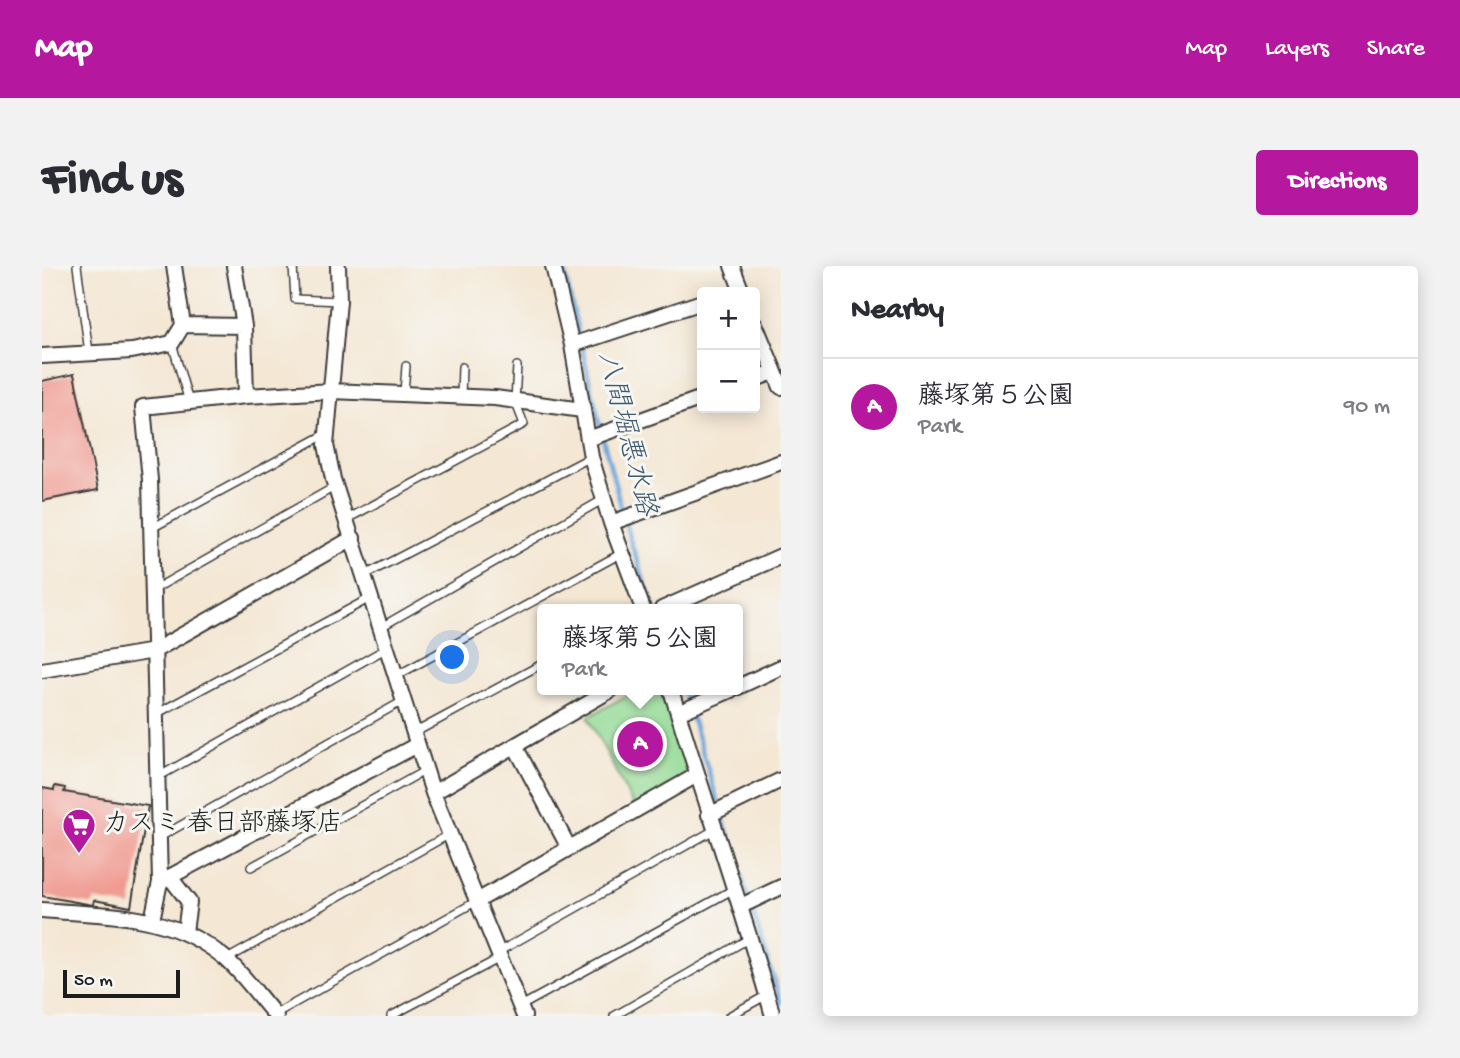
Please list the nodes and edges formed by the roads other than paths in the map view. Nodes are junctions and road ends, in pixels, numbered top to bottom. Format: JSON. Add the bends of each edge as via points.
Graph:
{"nodes":[{"id":1,"x":77,"y":266,"type":"edge"},
{"id":2,"x":174,"y":266,"type":"edge"},
{"id":3,"x":234,"y":266,"type":"edge"},
{"id":4,"x":293,"y":266,"type":"edge"},
{"id":5,"x":338,"y":266,"type":"edge"},
{"id":6,"x":553,"y":266,"type":"edge"},
{"id":7,"x":732,"y":266,"type":"edge"},
{"id":8,"x":737,"y":287,"type":"edge"},
{"id":9,"x":339,"y":301,"type":"junction"},
{"id":10,"x":697,"y":304,"type":"edge"},
{"id":11,"x":183,"y":325,"type":"junction"},
{"id":12,"x":244,"y":326,"type":"junction"},
{"id":13,"x":760,"y":337,"type":"edge"},
{"id":14,"x":172,"y":343,"type":"junction"},
{"id":15,"x":572,"y":345,"type":"junction"},
{"id":16,"x":89,"y":352,"type":"junction"},
{"id":17,"x":42,"y":356,"type":"edge"},
{"id":18,"x":405,"y":366,"type":"dead end"},
{"id":19,"x":517,"y":366,"type":"dead end"},
{"id":20,"x":462,"y":367,"type":"dead end"},
{"id":21,"x":774,"y":372,"type":"junction"},
{"id":22,"x":760,"y":377,"type":"edge"},
{"id":23,"x":781,"y":387,"type":"edge"},
{"id":24,"x":331,"y":391,"type":"junction"},
{"id":25,"x":404,"y":394,"type":"junction"},
{"id":26,"x":246,"y":396,"type":"junction"},
{"id":27,"x":461,"y":396,"type":"junction"},
{"id":28,"x":697,"y":400,"type":"edge"},
{"id":29,"x":515,"y":401,"type":"junction"},
{"id":30,"x":189,"y":402,"type":"junction"},
{"id":31,"x":582,"y":410,"type":"junction"},
{"id":32,"x":327,"y":433,"type":"junction"},
{"id":33,"x":588,"y":439,"type":"junction"},
{"id":34,"x":592,"y":457,"type":"junction"},
{"id":35,"x":781,"y":463,"type":"edge"},
{"id":36,"x":336,"y":486,"type":"junction"},
{"id":37,"x":604,"y":499,"type":"junction"},
{"id":38,"x":347,"y":519,"type":"junction"},
{"id":39,"x":611,"y":523,"type":"junction"},
{"id":40,"x":151,"y":529,"type":"junction"},
{"id":41,"x":353,"y":538,"type":"junction"},
{"id":42,"x":622,"y":554,"type":"junction"},
{"id":43,"x":781,"y":556,"type":"edge"},
{"id":44,"x":365,"y":575,"type":"junction"},
{"id":45,"x":153,"y":590,"type":"junction"},
{"id":46,"x":372,"y":597,"type":"junction"},
{"id":47,"x":641,"y":604,"type":"edge"},
{"id":48,"x":673,"y":604,"type":"edge"},
{"id":49,"x":381,"y":627,"type":"junction"},
{"id":50,"x":387,"y":648,"type":"junction"},
{"id":51,"x":154,"y":651,"type":"junction"},
{"id":52,"x":537,"y":667,"type":"edge"},
{"id":53,"x":781,"y":667,"type":"edge"},
{"id":54,"x":42,"y":670,"type":"edge"},
{"id":55,"x":396,"y":676,"type":"junction"},
{"id":56,"x":743,"y":685,"type":"edge"},
{"id":57,"x":602,"y":695,"type":"edge"},
{"id":58,"x":673,"y":695,"type":"edge"},
{"id":59,"x":719,"y":695,"type":"edge"},
{"id":60,"x":403,"y":701,"type":"junction"},
{"id":61,"x":678,"y":713,"type":"junction"},
{"id":62,"x":156,"y":715,"type":"junction"},
{"id":63,"x":415,"y":739,"type":"junction"},
{"id":64,"x":515,"y":746,"type":"junction"},
{"id":65,"x":425,"y":770,"type":"junction"},
{"id":66,"x":697,"y":775,"type":"junction"},
{"id":67,"x":157,"y":777,"type":"junction"},
{"id":68,"x":781,"y":780,"type":"edge"},
{"id":69,"x":433,"y":793,"type":"junction"},
{"id":70,"x":709,"y":815,"type":"junction"},
{"id":71,"x":715,"y":830,"type":"junction"},
{"id":72,"x":450,"y":834,"type":"junction"},
{"id":73,"x":159,"y":838,"type":"junction"},
{"id":74,"x":569,"y":848,"type":"junction"},
{"id":75,"x":251,"y":867,"type":"dead end"},
{"id":76,"x":165,"y":880,"type":"junction"},
{"id":77,"x":781,"y":887,"type":"edge"},
{"id":78,"x":735,"y":888,"type":"junction"},
{"id":79,"x":477,"y":901,"type":"junction"},
{"id":80,"x":741,"y":906,"type":"junction"},
{"id":81,"x":42,"y":910,"type":"edge"},
{"id":82,"x":152,"y":920,"type":"junction"},
{"id":83,"x":185,"y":932,"type":"junction"},
{"id":84,"x":751,"y":938,"type":"junction"},
{"id":85,"x":499,"y":955,"type":"junction"},
{"id":86,"x":227,"y":960,"type":"junction"},
{"id":87,"x":773,"y":1005,"type":"edge"},
{"id":88,"x":521,"y":1013,"type":"edge"},
{"id":89,"x":275,"y":1015,"type":"edge"},
{"id":90,"x":391,"y":1016,"type":"edge"},
{"id":91,"x":614,"y":1016,"type":"edge"},
{"id":92,"x":729,"y":1016,"type":"edge"}],
"edges":[{"from":1,"to":16,"type":"lane"},
{"from":2,"to":11,"type":"street"},
{"from":3,"to":12,"type":"street"},
{"from":4,"to":9,"type":"lane","via":[[295,299]]},
{"from":5,"to":9,"type":"street"},
{"from":6,"to":15,"type":"street"},
{"from":7,"to":8,"type":"street"},
{"from":9,"to":24,"type":"street"},
{"from":10,"to":15,"type":"street"},
{"from":11,"to":12,"type":"street"},
{"from":11,"to":14,"type":"street"},
{"from":12,"to":26,"type":"street"},
{"from":13,"to":21,"type":"street"},
{"from":14,"to":16,"type":"street","via":[[132,351]]},
{"from":14,"to":30,"type":"lane"},
{"from":15,"to":31,"type":"street"},
{"from":16,"to":17,"type":"street"},
{"from":18,"to":25,"type":"lane"},
{"from":19,"to":29,"type":"lane"},
{"from":20,"to":27,"type":"lane"},
{"from":21,"to":22,"type":"street"},
{"from":21,"to":23,"type":"street"},
{"from":24,"to":25,"type":"street"},
{"from":24,"to":26,"type":"street"},
{"from":24,"to":32,"type":"street"},
{"from":25,"to":27,"type":"street"},
{"from":26,"to":30,"type":"street"},
{"from":27,"to":29,"type":"street"},
{"from":28,"to":33,"type":"street"},
{"from":29,"to":31,"type":"street"},
{"from":29,"to":38,"type":"lane","via":[[524,424]]},
{"from":30,"to":40,"type":"street","via":[[143,407]]},
{"from":31,"to":33,"type":"street"},
{"from":32,"to":36,"type":"street"},
{"from":32,"to":40,"type":"lane"},
{"from":33,"to":34,"type":"street"},
{"from":34,"to":37,"type":"street"},
{"from":34,"to":44,"type":"lane"},
{"from":35,"to":39,"type":"street"},
{"from":36,"to":38,"type":"street"},
{"from":36,"to":45,"type":"lane"},
{"from":37,"to":39,"type":"street"},
{"from":37,"to":49,"type":"lane"},
{"from":38,"to":41,"type":"street"},
{"from":39,"to":42,"type":"street"},
{"from":40,"to":45,"type":"street"},
{"from":41,"to":44,"type":"street"},
{"from":41,"to":51,"type":"street"},
{"from":42,"to":47,"type":"street"},
{"from":42,"to":55,"type":"lane"},
{"from":43,"to":48,"type":"street"},
{"from":44,"to":46,"type":"street"},
{"from":45,"to":51,"type":"street"},
{"from":46,"to":49,"type":"street"},
{"from":46,"to":62,"type":"lane"},
{"from":49,"to":50,"type":"street"},
{"from":50,"to":55,"type":"street"},
{"from":50,"to":67,"type":"lane"},
{"from":51,"to":54,"type":"street"},
{"from":51,"to":62,"type":"street"},
{"from":52,"to":63,"type":"lane"},
{"from":53,"to":56,"type":"street"},
{"from":55,"to":60,"type":"street"},
{"from":57,"to":64,"type":"street"},
{"from":58,"to":61,"type":"street"},
{"from":59,"to":61,"type":"street"},
{"from":60,"to":63,"type":"street"},
{"from":60,"to":73,"type":"lane"},
{"from":61,"to":66,"type":"street"},
{"from":62,"to":67,"type":"street"},
{"from":63,"to":65,"type":"street"},
{"from":63,"to":76,"type":"street"},
{"from":64,"to":69,"type":"street"},
{"from":64,"to":74,"type":"street"},
{"from":65,"to":69,"type":"street"},
{"from":65,"to":75,"type":"lane"},
{"from":66,"to":70,"type":"street"},
{"from":66,"to":74,"type":"street"},
{"from":67,"to":73,"type":"street"},
{"from":68,"to":70,"type":"street"},
{"from":69,"to":72,"type":"street"},
{"from":70,"to":71,"type":"street"},
{"from":71,"to":78,"type":"street"},
{"from":71,"to":85,"type":"lane"},
{"from":72,"to":79,"type":"street"},
{"from":72,"to":86,"type":"lane"},
{"from":73,"to":76,"type":"street"},
{"from":74,"to":79,"type":"street"},
{"from":76,"to":82,"type":"street"},
{"from":76,"to":83,"type":"street","via":[[189,902]]},
{"from":77,"to":80,"type":"street"},
{"from":78,"to":80,"type":"street"},
{"from":78,"to":88,"type":"lane"},
{"from":79,"to":85,"type":"street"},
{"from":79,"to":89,"type":"lane"},
{"from":80,"to":84,"type":"street"},
{"from":81,"to":82,"type":"street"},
{"from":82,"to":83,"type":"street"},
{"from":83,"to":86,"type":"street"},
{"from":84,"to":87,"type":"street"},
{"from":84,"to":91,"type":"lane"},
{"from":85,"to":88,"type":"street"},
{"from":85,"to":90,"type":"lane"},
{"from":86,"to":89,"type":"street"},
{"from":87,"to":92,"type":"lane"}]}
